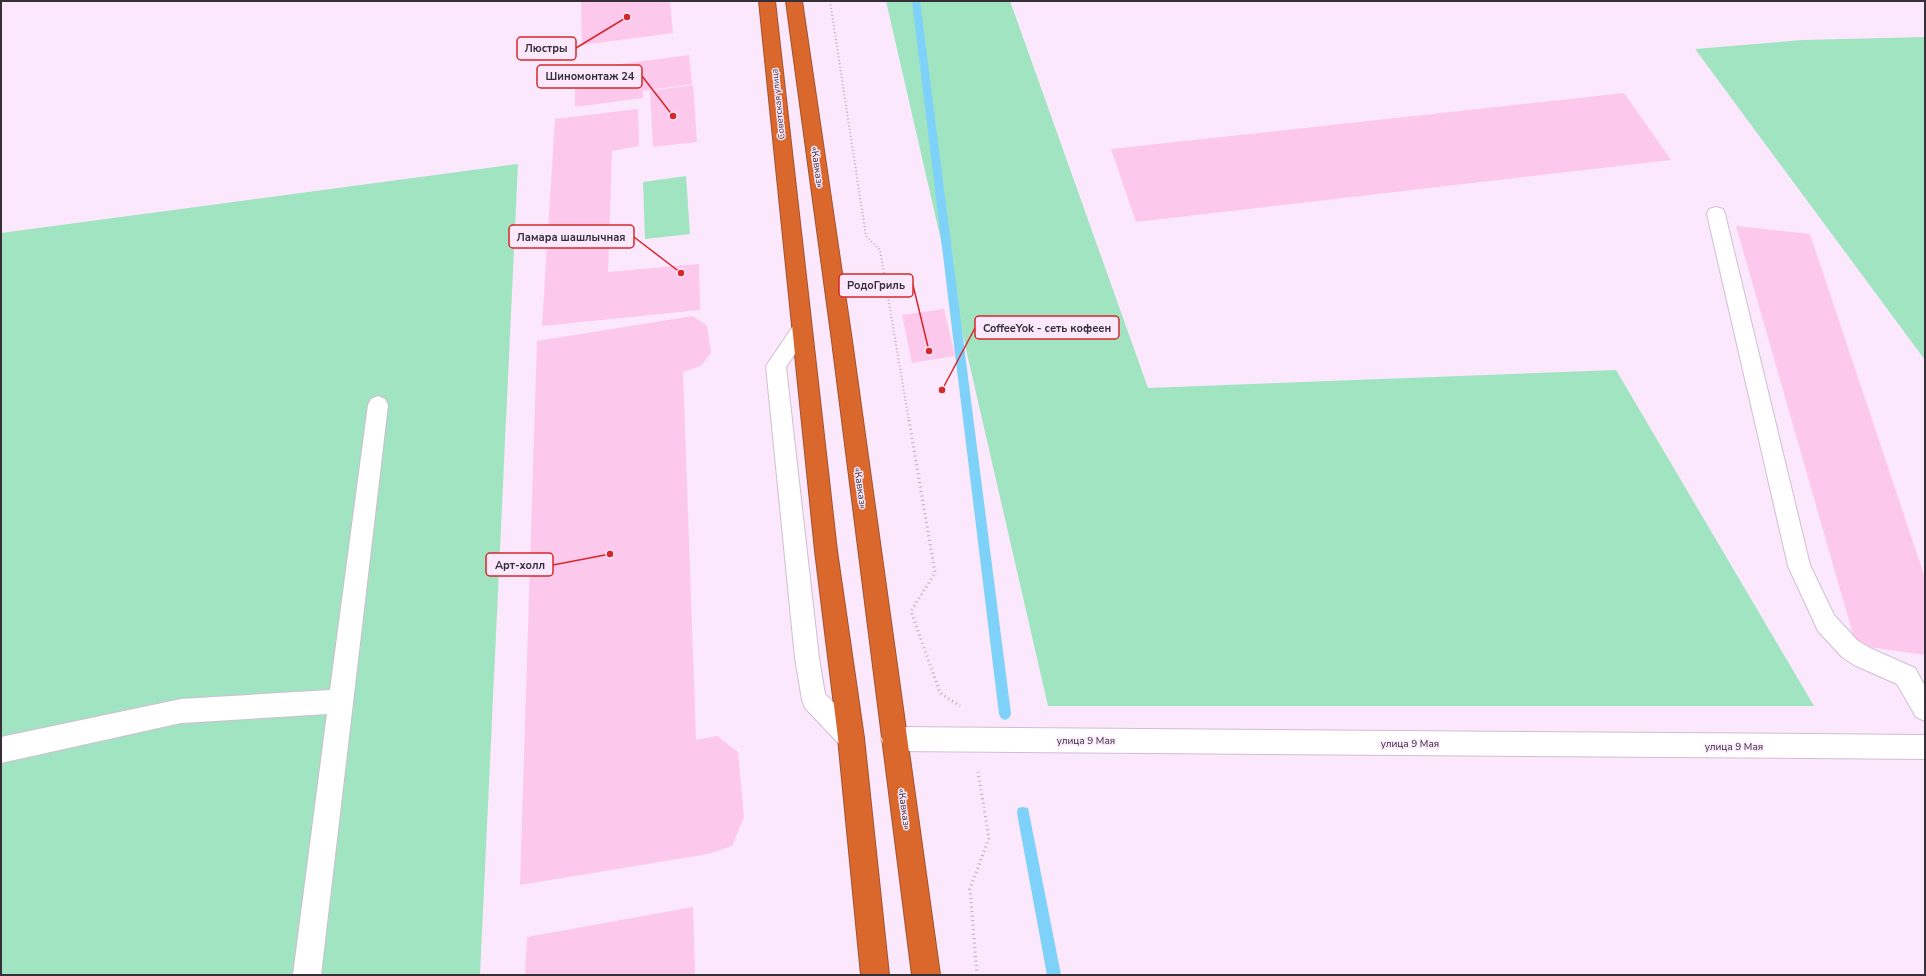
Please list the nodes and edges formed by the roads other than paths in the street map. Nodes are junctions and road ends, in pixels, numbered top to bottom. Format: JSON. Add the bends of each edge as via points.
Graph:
{"nodes":[{"id":1,"x":767,"y":1,"type":"edge"},
{"id":2,"x":794,"y":1,"type":"edge"},
{"id":3,"x":1716,"y":214,"type":"dead end"},
{"id":4,"x":802,"y":329,"type":"junction"},
{"id":5,"x":378,"y":405,"type":"dead end"},
{"id":6,"x":341,"y":701,"type":"junction"},
{"id":7,"x":1925,"y":709,"type":"edge"},
{"id":8,"x":851,"y":738,"type":"junction"},
{"id":9,"x":894,"y":739,"type":"junction"},
{"id":10,"x":1925,"y":748,"type":"edge"},
{"id":11,"x":1,"y":750,"type":"edge"},
{"id":12,"x":307,"y":975,"type":"edge"},
{"id":13,"x":875,"y":975,"type":"edge"},
{"id":14,"x":926,"y":975,"type":"edge"}],
"edges":[{"from":1,"to":4,"type":"highway","name":"Советская улица"},
{"from":2,"to":9,"type":"highway","name":"«Кавказ»"},
{"from":3,"to":7,"type":"street","via":[[1799,566],[1826,623],[1850,649],[1906,676]]},
{"from":4,"to":8,"type":"highway","via":[[826,551]]},
{"from":4,"to":8,"type":"street","via":[[776,366],[807,658],[814,700]]},
{"from":5,"to":6,"type":"street"},
{"from":6,"to":11,"type":"street","via":[[181,711]]},
{"from":6,"to":12,"type":"street"},
{"from":8,"to":13,"type":"highway"},
{"from":9,"to":10,"type":"street","name":"улица 9 Мая"},
{"from":9,"to":14,"type":"highway","name":"«Кавказ»"}]}
